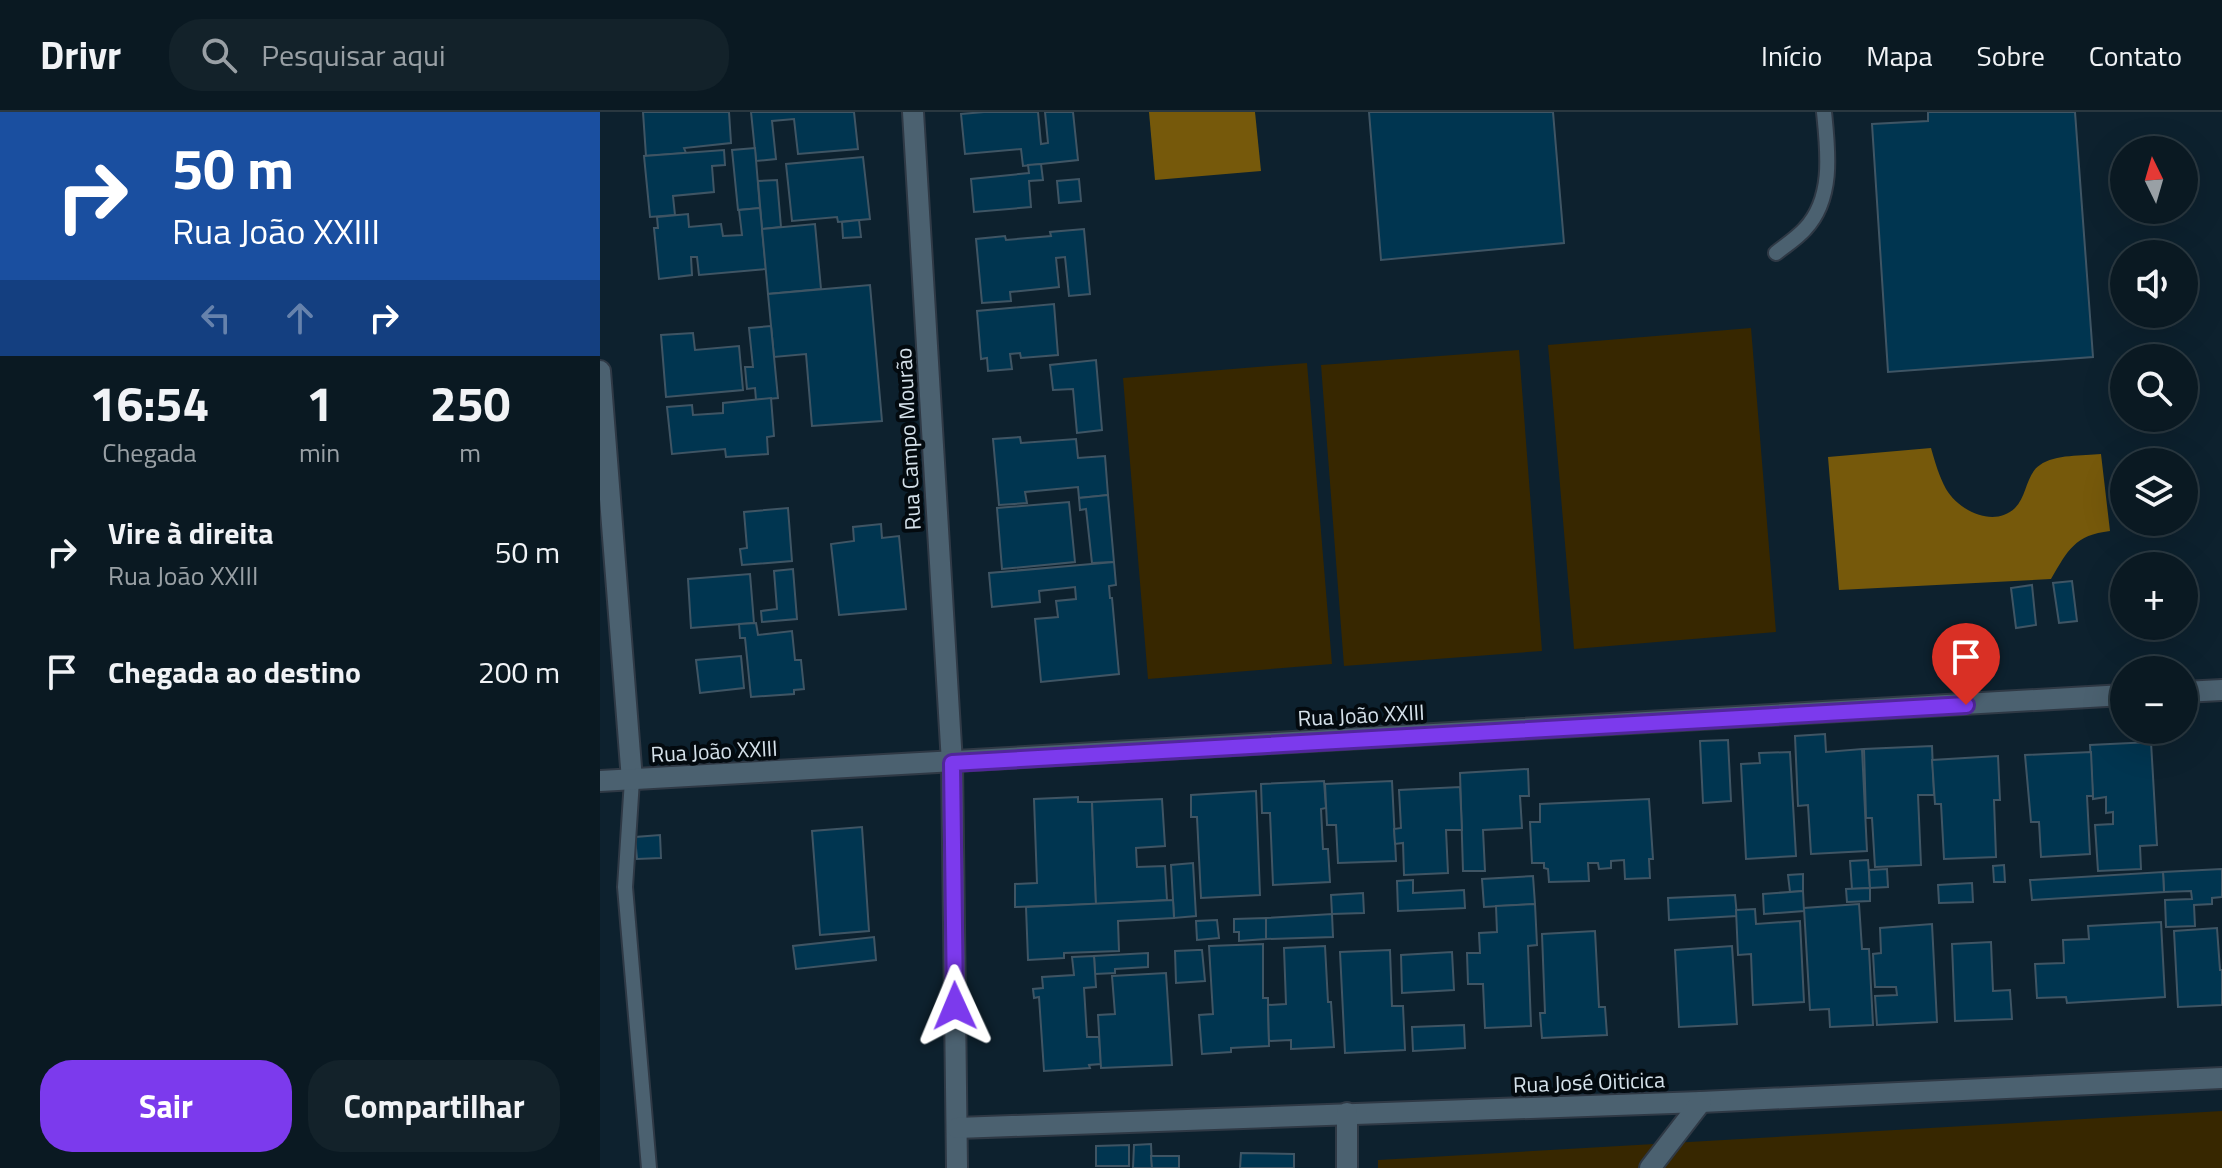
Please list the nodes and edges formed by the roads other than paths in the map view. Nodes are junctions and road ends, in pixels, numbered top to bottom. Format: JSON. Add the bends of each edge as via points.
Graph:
{"nodes":[{"id":1,"x":913,"y":112,"type":"edge"},
{"id":2,"x":1824,"y":112,"type":"edge"},
{"id":3,"x":1776,"y":253,"type":"dead end"},
{"id":4,"x":600,"y":371,"type":"edge"},
{"id":5,"x":2222,"y":690,"type":"edge"},
{"id":6,"x":2198,"y":691,"type":"edge"},
{"id":7,"x":2110,"y":696,"type":"edge"},
{"id":8,"x":952,"y":763,"type":"junction"},
{"id":9,"x":632,"y":780,"type":"junction"},
{"id":10,"x":600,"y":781,"type":"edge"},
{"id":11,"x":2222,"y":1078,"type":"edge"},
{"id":12,"x":1701,"y":1102,"type":"junction"},
{"id":13,"x":1347,"y":1113,"type":"junction"},
{"id":14,"x":957,"y":1128,"type":"junction"},
{"id":15,"x":649,"y":1168,"type":"edge"},
{"id":16,"x":957,"y":1168,"type":"edge"},
{"id":17,"x":1347,"y":1168,"type":"edge"},
{"id":18,"x":1650,"y":1168,"type":"edge"}],
"edges":[{"from":1,"to":8,"type":"street","name":"Rua Campo Mourão"},
{"from":2,"to":3,"type":"lane","via":[[1827,178],[1819,211]]},
{"from":4,"to":9,"type":"street"},
{"from":5,"to":6,"type":"street"},
{"from":7,"to":8,"type":"street","name":"Rua João XXIII"},
{"from":8,"to":9,"type":"street","name":"Rua João XXIII"},
{"from":8,"to":14,"type":"street","name":"Rua Campo Mourão"},
{"from":9,"to":10,"type":"street","name":"Rua João XXIII"},
{"from":9,"to":15,"type":"lane","via":[[625,887]]},
{"from":11,"to":12,"type":"street","name":"Rua José Oiticica"},
{"from":12,"to":13,"type":"street","name":"Rua José Oiticica"},
{"from":12,"to":18,"type":"street"},
{"from":13,"to":14,"type":"street","name":"Rua José Oiticica"},
{"from":13,"to":17,"type":"street"},
{"from":14,"to":16,"type":"street","name":"Rua Campo Mourão"}]}
